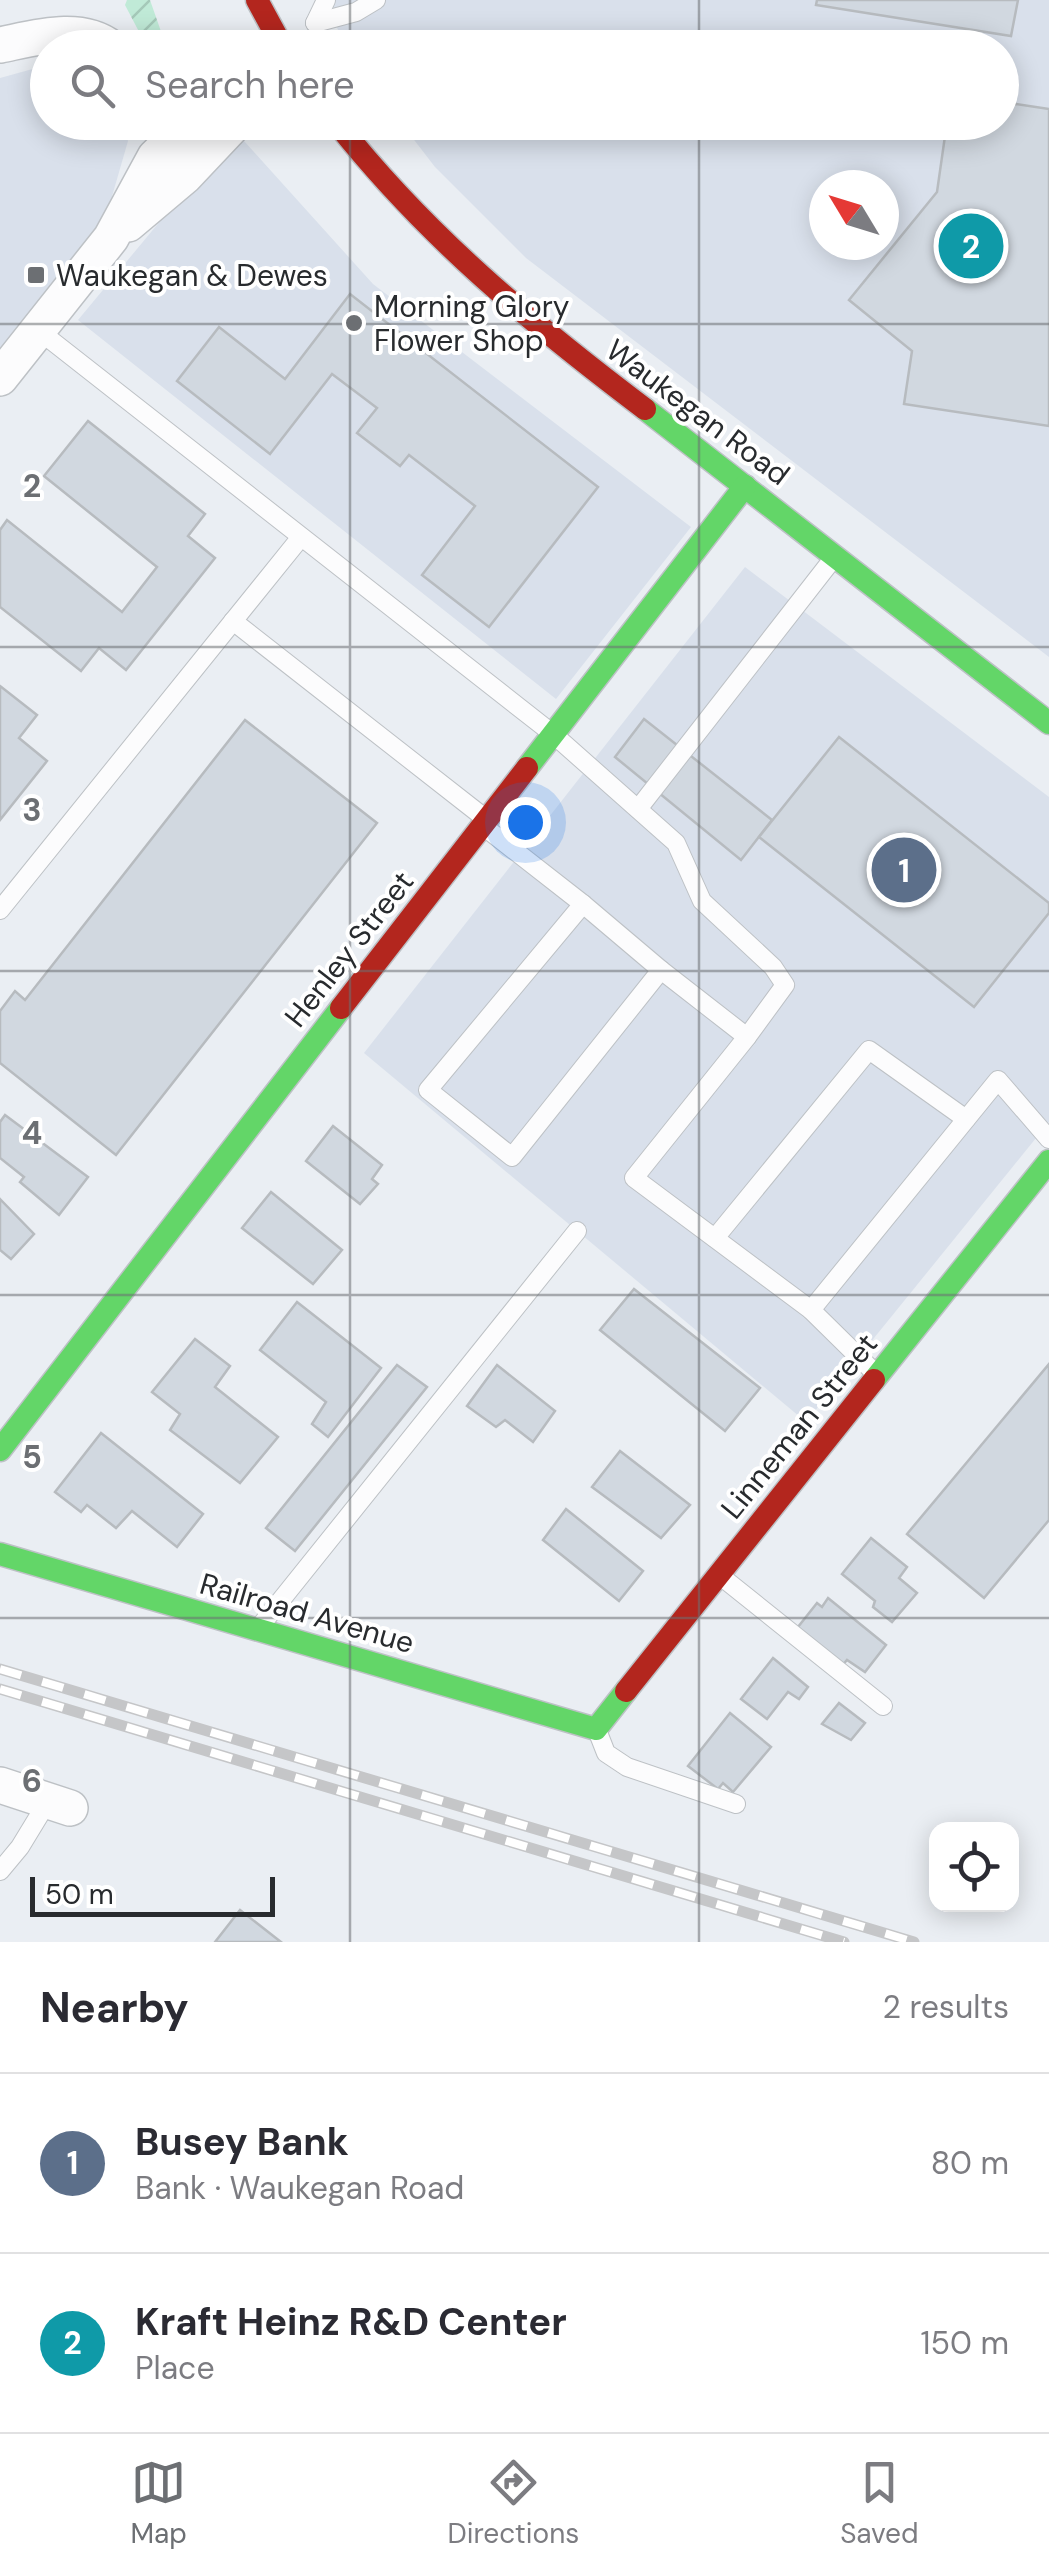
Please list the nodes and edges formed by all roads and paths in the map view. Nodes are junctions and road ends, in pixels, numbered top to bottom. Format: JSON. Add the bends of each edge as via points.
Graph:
{"nodes":[{"id":1,"x":257,"y":0,"type":"edge"},
{"id":2,"x":326,"y":0,"type":"edge"},
{"id":3,"x":376,"y":0,"type":"edge"},
{"id":4,"x":273,"y":30,"type":"edge"},
{"id":5,"x":30,"y":39,"type":"edge"},
{"id":6,"x":0,"y":45,"type":"edge"},
{"id":7,"x":153,"y":140,"type":"edge"},
{"id":8,"x":219,"y":140,"type":"edge"},
{"id":9,"x":349,"y":140,"type":"edge"},
{"id":10,"x":112,"y":238,"type":"junction"},
{"id":11,"x":38,"y":330,"type":"junction"},
{"id":12,"x":0,"y":378,"type":"edge"},
{"id":13,"x":745,"y":486,"type":"junction"},
{"id":14,"x":301,"y":537,"type":"junction"},
{"id":15,"x":835,"y":556,"type":"junction"},
{"id":16,"x":233,"y":620,"type":"junction"},
{"id":17,"x":1049,"y":723,"type":"edge"},
{"id":18,"x":553,"y":734,"type":"junction"},
{"id":19,"x":638,"y":809,"type":"junction"},
{"id":20,"x":484,"y":822,"type":"junction"},
{"id":21,"x":583,"y":904,"type":"junction"},
{"id":22,"x":0,"y":910,"type":"edge"},
{"id":23,"x":661,"y":970,"type":"junction"},
{"id":24,"x":747,"y":1037,"type":"junction"},
{"id":25,"x":966,"y":1118,"type":"junction"},
{"id":26,"x":1049,"y":1138,"type":"edge"},
{"id":27,"x":1049,"y":1161,"type":"edge"},
{"id":28,"x":577,"y":1231,"type":"dead end"},
{"id":29,"x":715,"y":1238,"type":"junction"},
{"id":30,"x":811,"y":1310,"type":"junction"},
{"id":31,"x":878,"y":1376,"type":"junction"},
{"id":32,"x":0,"y":1450,"type":"edge"},
{"id":33,"x":0,"y":1554,"type":"edge"},
{"id":34,"x":719,"y":1575,"type":"junction"},
{"id":35,"x":256,"y":1630,"type":"junction"},
{"id":36,"x":883,"y":1706,"type":"dead end"},
{"id":37,"x":596,"y":1729,"type":"junction"},
{"id":38,"x":0,"y":1785,"type":"edge"},
{"id":39,"x":59,"y":1804,"type":"joint"},
{"id":40,"x":736,"y":1804,"type":"dead end"},
{"id":41,"x":0,"y":1871,"type":"edge"}],
"edges":[{"from":1,"to":4,"type":"street"},
{"from":2,"to":3,"type":"lane","via":[[315,23]]},
{"from":5,"to":6,"type":"street"},
{"from":7,"to":10,"type":"street"},
{"from":8,"to":10,"type":"street"},
{"from":9,"to":13,"type":"street","name":"Waukegan Road","via":[[414,218],[568,351]]},
{"from":10,"to":11,"type":"street"},
{"from":11,"to":12,"type":"street"},
{"from":11,"to":14,"type":"lane"},
{"from":13,"to":15,"type":"street","name":"Waukegan Road"},
{"from":13,"to":18,"type":"street","name":"Henley Street"},
{"from":14,"to":16,"type":"lane"},
{"from":14,"to":18,"type":"lane"},
{"from":15,"to":17,"type":"street","name":"Waukegan Road"},
{"from":15,"to":19,"type":"lane"},
{"from":16,"to":20,"type":"lane"},
{"from":16,"to":22,"type":"lane"},
{"from":18,"to":19,"type":"lane"},
{"from":18,"to":20,"type":"street","name":"Henley Street"},
{"from":19,"to":24,"type":"lane","via":[[676,843],[702,901],[785,985]]},
{"from":20,"to":21,"type":"lane"},
{"from":20,"to":32,"type":"street","name":"Henley Street"},
{"from":21,"to":23,"type":"lane"},
{"from":21,"to":23,"type":"lane","via":[[428,1090],[512,1157]]},
{"from":23,"to":24,"type":"lane"},
{"from":24,"to":29,"type":"lane","via":[[634,1178]]},
{"from":25,"to":26,"type":"lane","via":[[998,1080]]},
{"from":25,"to":29,"type":"lane","via":[[869,1050]]},
{"from":25,"to":30,"type":"lane"},
{"from":27,"to":31,"type":"street","name":"Linneman Street"},
{"from":28,"to":35,"type":"lane"},
{"from":29,"to":30,"type":"lane"},
{"from":30,"to":31,"type":"lane"},
{"from":31,"to":34,"type":"street","name":"Linneman Street"},
{"from":33,"to":35,"type":"street","name":"Railroad Avenue"},
{"from":34,"to":36,"type":"lane"},
{"from":34,"to":37,"type":"street","name":"Linneman Street"},
{"from":35,"to":37,"type":"street","name":"Railroad Avenue"},
{"from":37,"to":40,"type":"lane","via":[[606,1752],[627,1768]]},
{"from":38,"to":39,"type":"street"},
{"from":39,"to":41,"type":"lane"}]}
